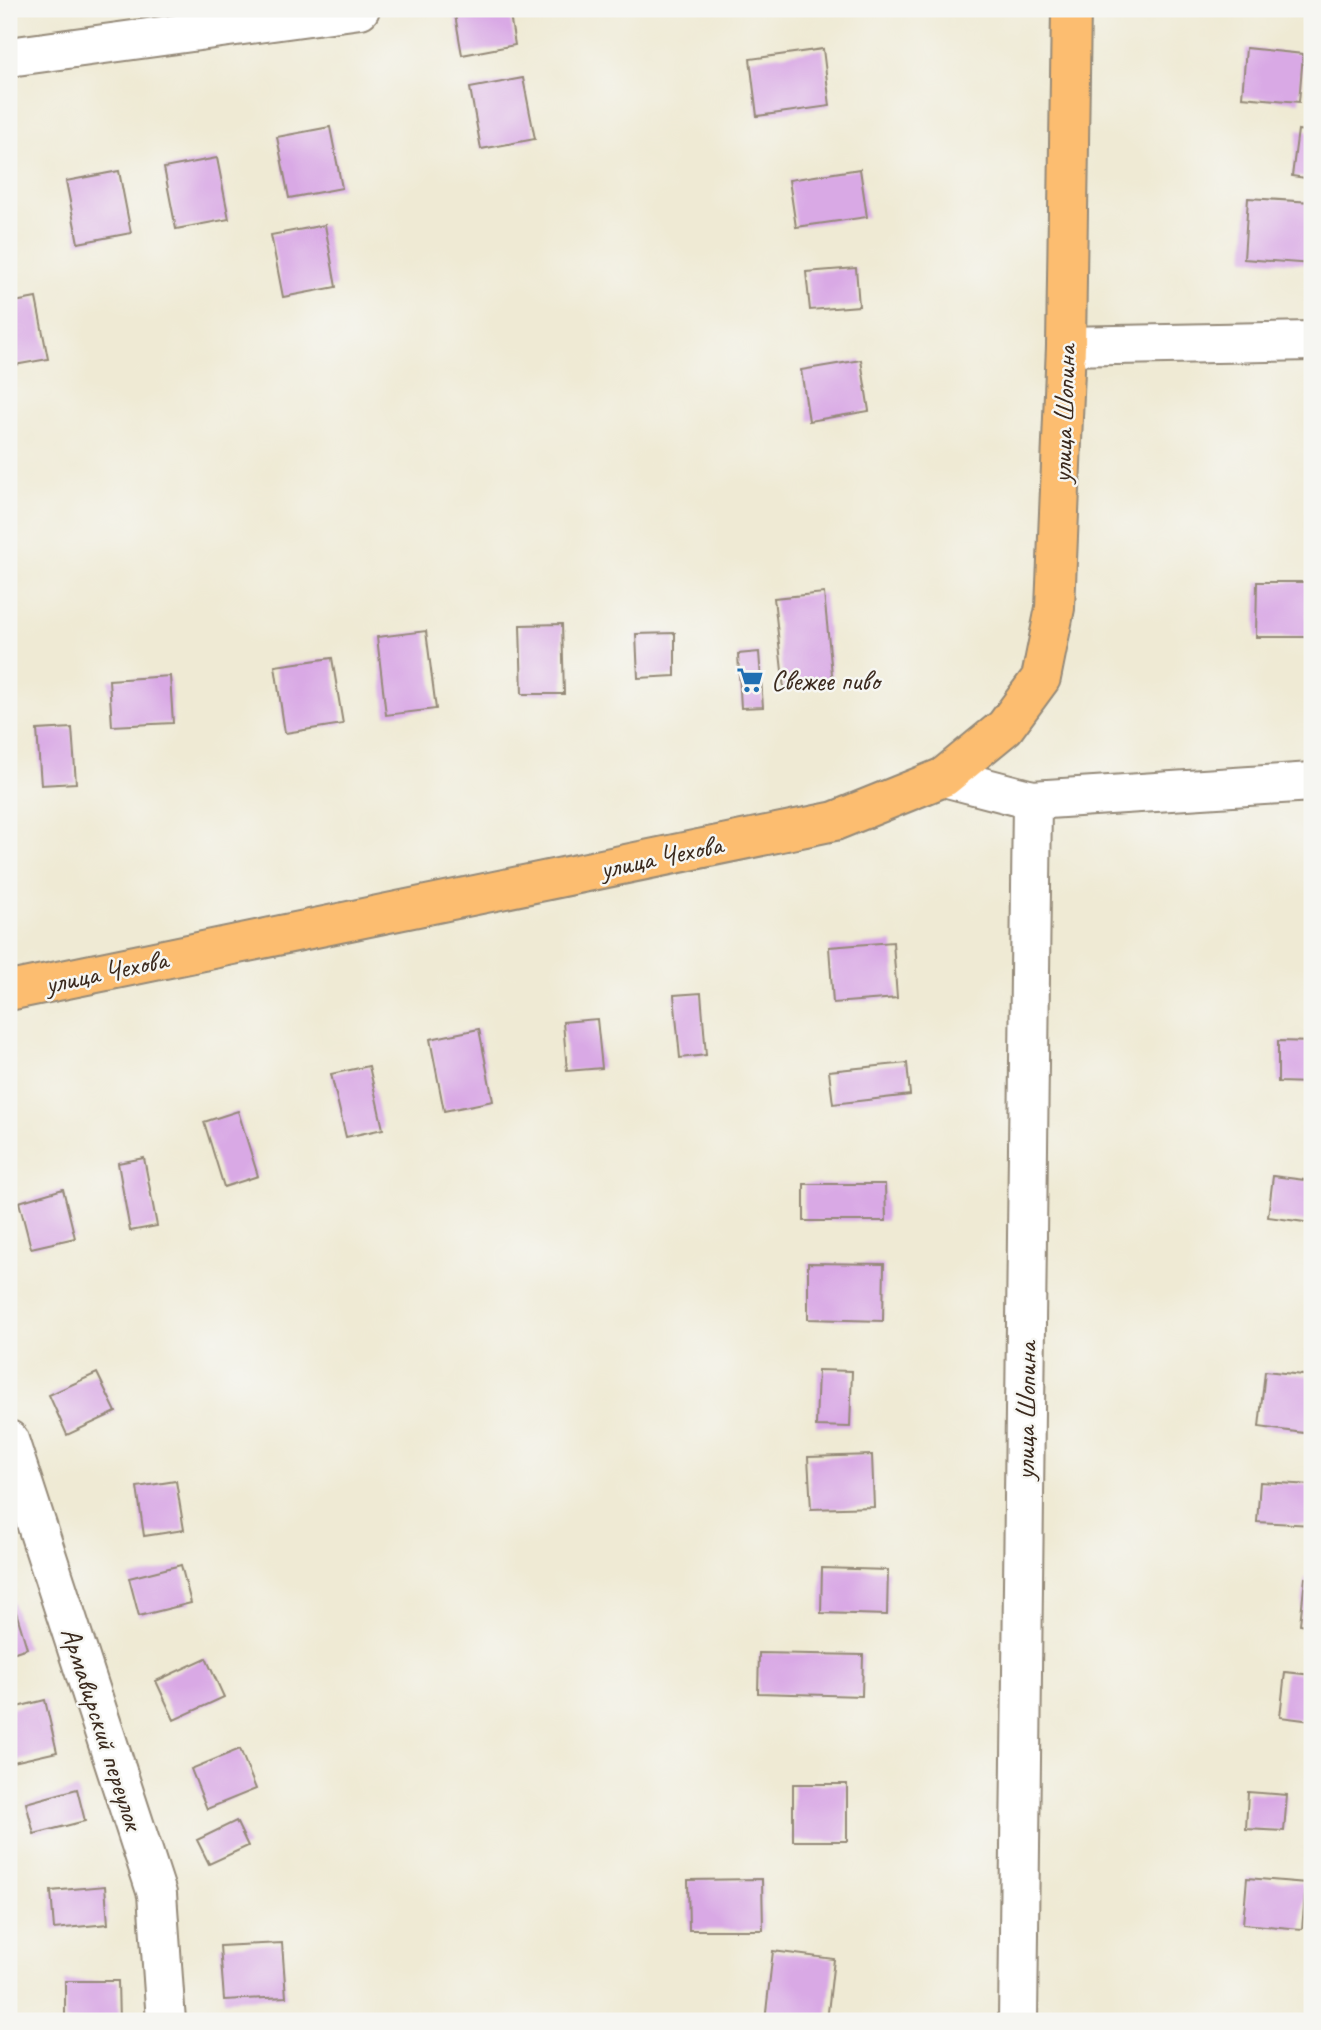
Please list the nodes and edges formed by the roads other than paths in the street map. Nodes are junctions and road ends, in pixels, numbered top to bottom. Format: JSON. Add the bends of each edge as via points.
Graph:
{"nodes":[{"id":1,"x":360,"y":9,"type":"edge"},
{"id":2,"x":1071,"y":9,"type":"edge"},
{"id":3,"x":9,"y":57,"type":"edge"},
{"id":4,"x":1312,"y":341,"type":"edge"},
{"id":5,"x":1066,"y":346,"type":"junction"},
{"id":6,"x":944,"y":777,"type":"junction"},
{"id":7,"x":1312,"y":782,"type":"edge"},
{"id":8,"x":1032,"y":800,"type":"junction"},
{"id":9,"x":9,"y":991,"type":"edge"},
{"id":10,"x":9,"y":1440,"type":"edge"},
{"id":11,"x":166,"y":2021,"type":"edge"},
{"id":12,"x":1018,"y":2021,"type":"edge"}],
"edges":[{"from":1,"to":3,"type":"street"},
{"from":2,"to":5,"type":"main road","name":"улица Шопина"},
{"from":4,"to":5,"type":"street"},
{"from":5,"to":6,"type":"main road","name":"улица Шопина","via":[[1055,608],[1041,678],[1005,727]]},
{"from":6,"to":8,"type":"street"},
{"from":6,"to":9,"type":"main road","name":"улица Чехова","via":[[835,821]]},
{"from":7,"to":8,"type":"street"},
{"from":8,"to":12,"type":"street","name":"улица Шопина"},
{"from":10,"to":11,"type":"street","name":"Армавирский переулок","via":[[158,1894]]}]}
